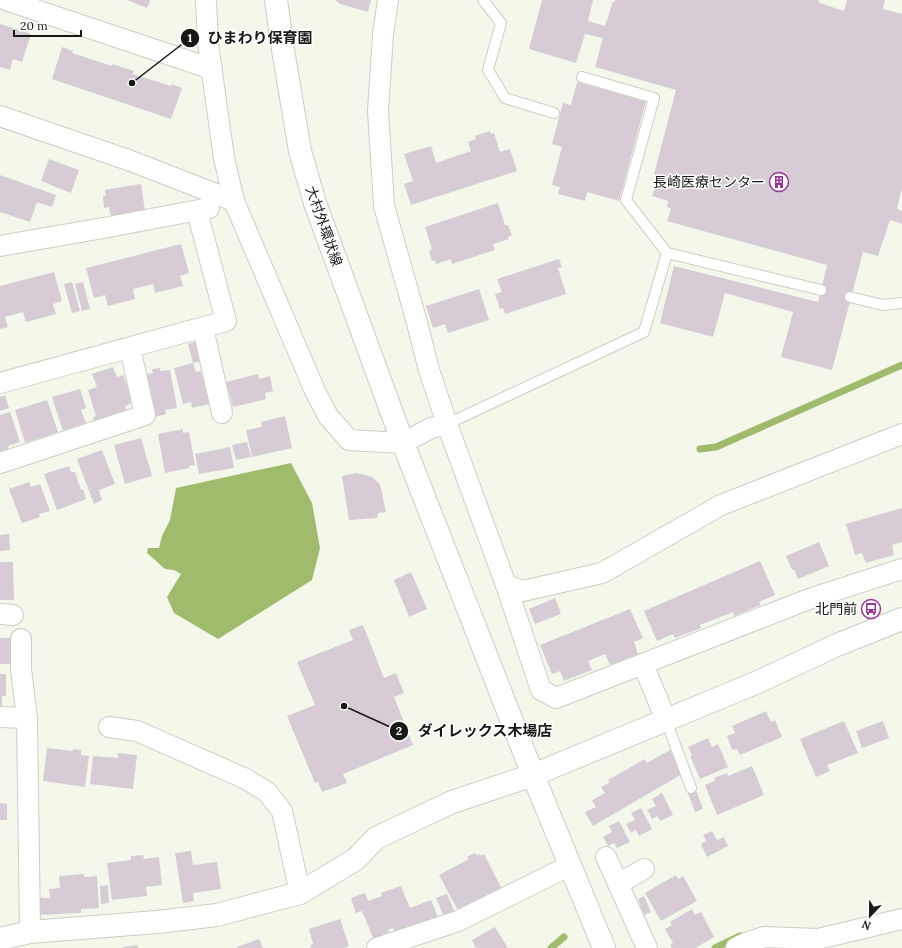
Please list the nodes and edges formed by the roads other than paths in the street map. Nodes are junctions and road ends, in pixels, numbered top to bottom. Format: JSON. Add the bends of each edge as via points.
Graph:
{"nodes":[{"id":1,"x":6,"y":0,"type":"edge"},
{"id":2,"x":206,"y":0,"type":"edge"},
{"id":3,"x":276,"y":0,"type":"edge"},
{"id":4,"x":388,"y":0,"type":"edge"},
{"id":5,"x":483,"y":0,"type":"edge"},
{"id":6,"x":212,"y":69,"type":"junction"},
{"id":7,"x":582,"y":77,"type":"dead end"},
{"id":8,"x":554,"y":114,"type":"dead end"},
{"id":9,"x":0,"y":116,"type":"edge"},
{"id":10,"x":234,"y":201,"type":"junction"},
{"id":11,"x":197,"y":211,"type":"junction"},
{"id":12,"x":0,"y":246,"type":"edge"},
{"id":13,"x":667,"y":253,"type":"junction"},
{"id":14,"x":821,"y":290,"type":"dead end"},
{"id":15,"x":850,"y":297,"type":"dead end"},
{"id":16,"x":902,"y":303,"type":"edge"},
{"id":17,"x":203,"y":328,"type":"junction"},
{"id":18,"x":130,"y":348,"type":"junction"},
{"id":19,"x":0,"y":382,"type":"edge"},
{"id":20,"x":222,"y":413,"type":"dead end"},
{"id":21,"x":447,"y":424,"type":"junction"},
{"id":22,"x":902,"y":434,"type":"edge"},
{"id":23,"x":403,"y":443,"type":"junction"},
{"id":24,"x":0,"y":464,"type":"edge"},
{"id":25,"x":902,"y":569,"type":"edge"},
{"id":26,"x":506,"y":585,"type":"junction"},
{"id":27,"x":902,"y":619,"type":"edge"},
{"id":28,"x":22,"y":639,"type":"dead end"},
{"id":29,"x":643,"y":664,"type":"junction"},
{"id":30,"x":0,"y":718,"type":"edge"},
{"id":31,"x":27,"y":718,"type":"junction"},
{"id":32,"x":666,"y":720,"type":"junction"},
{"id":33,"x":109,"y":727,"type":"dead end"},
{"id":34,"x":533,"y":775,"type":"junction"},
{"id":35,"x":691,"y":788,"type":"dead end"},
{"id":36,"x":606,"y":857,"type":"dead end"},
{"id":37,"x":569,"y":866,"type":"junction"},
{"id":38,"x":644,"y":869,"type":"dead end"},
{"id":39,"x":618,"y":884,"type":"junction"},
{"id":40,"x":300,"y":893,"type":"junction"},
{"id":41,"x":902,"y":919,"type":"edge"},
{"id":42,"x":30,"y":932,"type":"junction"},
{"id":43,"x":0,"y":939,"type":"edge"},
{"id":44,"x":377,"y":948,"type":"edge"},
{"id":45,"x":604,"y":948,"type":"edge"},
{"id":46,"x":646,"y":948,"type":"edge"},
{"id":47,"x":736,"y":948,"type":"edge"}],
"edges":[{"from":1,"to":6,"type":"street"},
{"from":2,"to":6,"type":"street"},
{"from":3,"to":23,"type":"main road","name":"大村外環状線","via":[[300,151],[315,203]]},
{"from":4,"to":21,"type":"street","via":[[378,111],[384,206],[428,370]]},
{"from":5,"to":8,"type":"lane","via":[[501,23],[488,70],[505,98]]},
{"from":6,"to":10,"type":"street","via":[[224,158]]},
{"from":7,"to":13,"type":"lane","via":[[654,98],[626,200]]},
{"from":9,"to":10,"type":"street","via":[[131,161]]},
{"from":10,"to":11,"type":"street"},
{"from":10,"to":23,"type":"street","via":[[328,416],[349,440]]},
{"from":11,"to":12,"type":"street"},
{"from":11,"to":17,"type":"street","via":[[226,322]]},
{"from":13,"to":14,"type":"lane"},
{"from":13,"to":21,"type":"lane","via":[[644,332]]},
{"from":15,"to":16,"type":"lane","via":[[883,305]]},
{"from":17,"to":18,"type":"street"},
{"from":17,"to":20,"type":"street"},
{"from":18,"to":19,"type":"street"},
{"from":18,"to":24,"type":"street","via":[[144,415]]},
{"from":21,"to":23,"type":"street","via":[[431,428]]},
{"from":21,"to":26,"type":"street"},
{"from":22,"to":26,"type":"street","via":[[721,505],[602,573],[523,591]]},
{"from":23,"to":34,"type":"main road","name":"大村外環状線"},
{"from":25,"to":29,"type":"street","via":[[809,599]]},
{"from":26,"to":29,"type":"street","via":[[541,690],[556,698]]},
{"from":27,"to":32,"type":"main road"},
{"from":28,"to":31,"type":"street","via":[[21,669]]},
{"from":29,"to":32,"type":"street"},
{"from":30,"to":31,"type":"street"},
{"from":31,"to":42,"type":"street"},
{"from":32,"to":34,"type":"main road"},
{"from":32,"to":35,"type":"lane"},
{"from":33,"to":40,"type":"street","via":[[137,731],[246,779],[267,792],[282,811]]},
{"from":34,"to":37,"type":"main road","name":"大村外環状線"},
{"from":34,"to":40,"type":"main road","via":[[452,802],[376,838],[356,859]]},
{"from":36,"to":39,"type":"street"},
{"from":37,"to":44,"type":"street","via":[[458,921]]},
{"from":37,"to":45,"type":"main road","name":"大村外環状線"},
{"from":38,"to":39,"type":"street"},
{"from":39,"to":46,"type":"street"},
{"from":40,"to":42,"type":"main road","via":[[217,915]]},
{"from":41,"to":47,"type":"street","via":[[818,939],[764,936]]},
{"from":42,"to":43,"type":"main road"}]}
